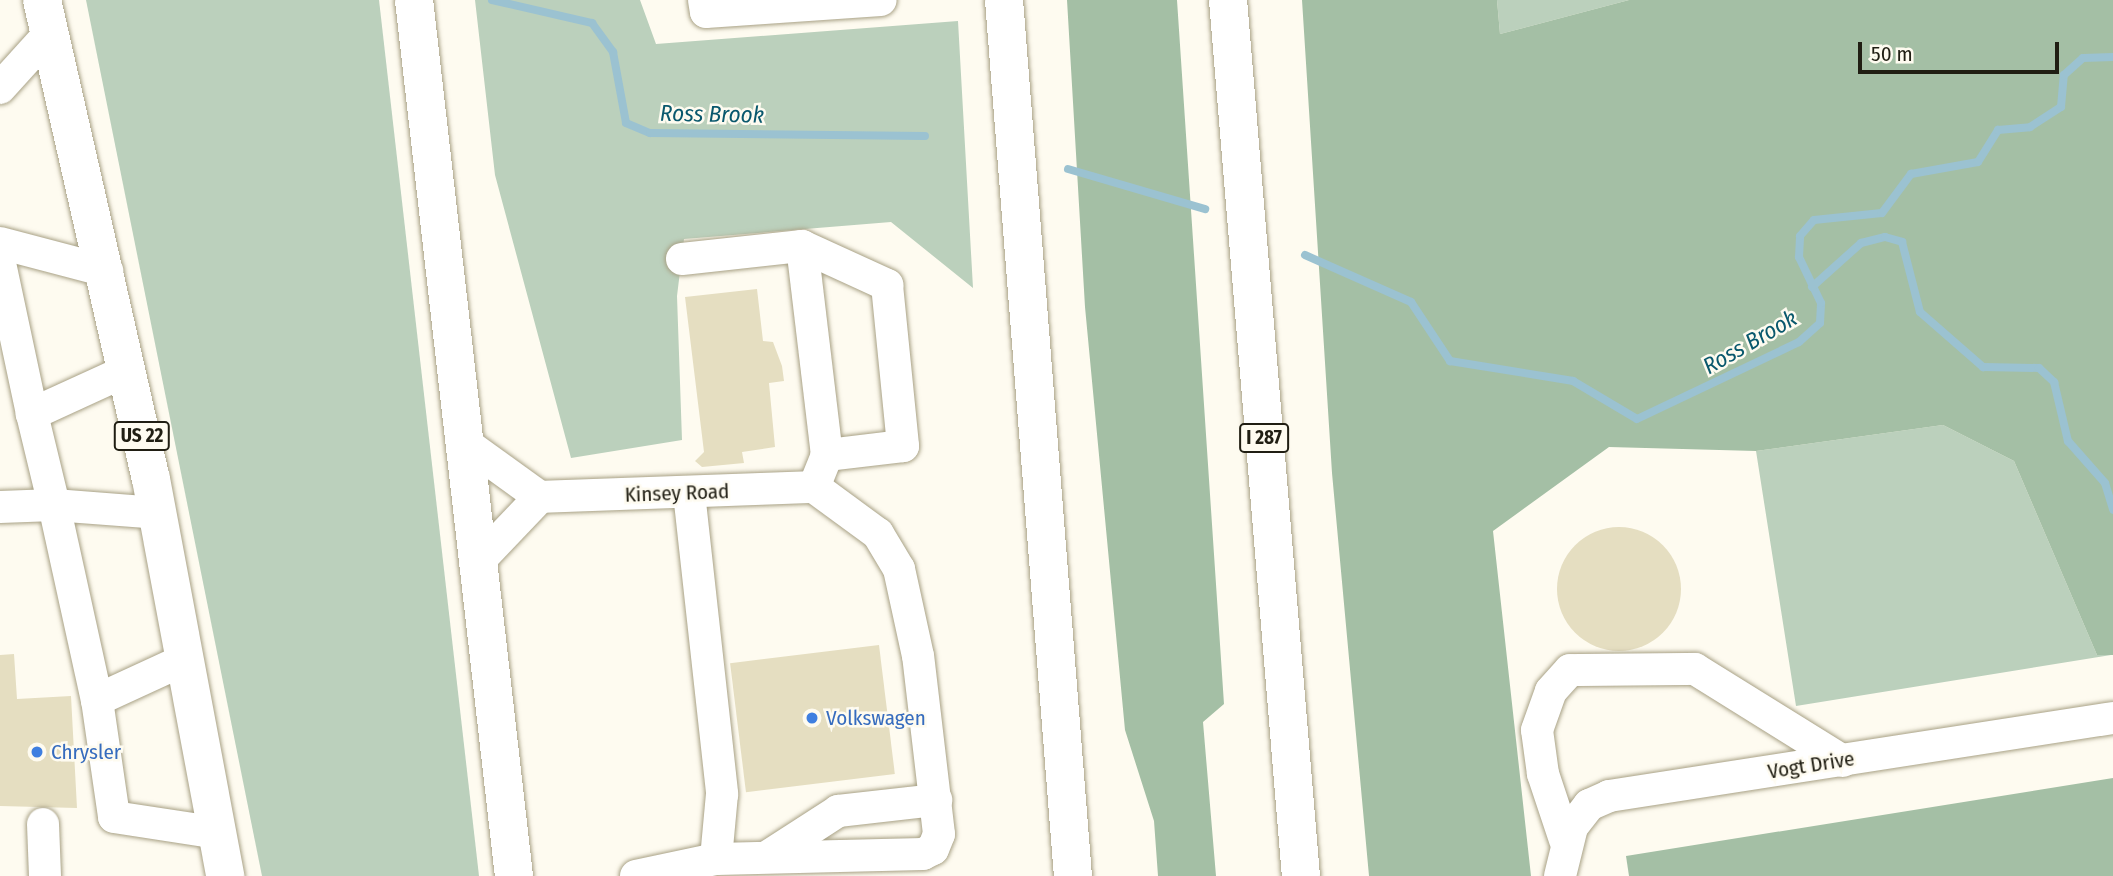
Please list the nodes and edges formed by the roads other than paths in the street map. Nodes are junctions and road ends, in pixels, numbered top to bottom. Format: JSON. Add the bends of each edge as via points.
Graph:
{"nodes":[{"id":1,"x":414,"y":0,"type":"edge"},
{"id":2,"x":704,"y":0,"type":"edge"},
{"id":3,"x":881,"y":0,"type":"edge"},
{"id":4,"x":1004,"y":0,"type":"edge"},
{"id":5,"x":1228,"y":0,"type":"edge"},
{"id":6,"x":788,"y":4,"type":"edge"},
{"id":7,"x":46,"y":17,"type":"edge"},
{"id":8,"x":0,"y":88,"type":"edge"},
{"id":9,"x":0,"y":243,"type":"edge"},
{"id":10,"x":802,"y":246,"type":"junction"},
{"id":11,"x":682,"y":259,"type":"dead end"},
{"id":12,"x":107,"y":271,"type":"junction"},
{"id":13,"x":2,"y":284,"type":"edge"},
{"id":14,"x":128,"y":370,"type":"junction"},
{"id":15,"x":32,"y":414,"type":"junction"},
{"id":16,"x":464,"y":443,"type":"junction"},
{"id":17,"x":827,"y":455,"type":"junction"},
{"id":18,"x":814,"y":487,"type":"junction"},
{"id":19,"x":689,"y":493,"type":"junction"},
{"id":20,"x":540,"y":497,"type":"junction"},
{"id":21,"x":54,"y":505,"type":"junction"},
{"id":22,"x":0,"y":507,"type":"edge"},
{"id":23,"x":158,"y":513,"type":"junction"},
{"id":24,"x":478,"y":562,"type":"junction"},
{"id":25,"x":186,"y":659,"type":"junction"},
{"id":26,"x":97,"y":700,"type":"junction"},
{"id":27,"x":2113,"y":718,"type":"edge"},
{"id":28,"x":1843,"y":761,"type":"junction"},
{"id":29,"x":936,"y":800,"type":"junction"},
{"id":30,"x":43,"y":824,"type":"dead end"},
{"id":31,"x":218,"y":833,"type":"junction"},
{"id":32,"x":1565,"y":839,"type":"junction"},
{"id":33,"x":766,"y":857,"type":"junction"},
{"id":34,"x":716,"y":859,"type":"junction"},
{"id":35,"x":45,"y":876,"type":"edge"},
{"id":36,"x":225,"y":876,"type":"edge"},
{"id":37,"x":514,"y":876,"type":"edge"},
{"id":38,"x":636,"y":876,"type":"edge"},
{"id":39,"x":1073,"y":876,"type":"edge"},
{"id":40,"x":1301,"y":876,"type":"edge"},
{"id":41,"x":1560,"y":876,"type":"edge"}],
"edges":[{"from":1,"to":16,"type":"highway"},
{"from":2,"to":6,"type":"street","via":[[706,12]]},
{"from":3,"to":6,"type":"street"},
{"from":4,"to":39,"type":"highway"},
{"from":5,"to":40,"type":"highway","number":"I 287"},
{"from":7,"to":8,"type":"street"},
{"from":7,"to":12,"type":"highway","number":"US 22"},
{"from":9,"to":12,"type":"street"},
{"from":10,"to":11,"type":"street"},
{"from":10,"to":17,"type":"street"},
{"from":10,"to":17,"type":"street","via":[[887,285],[903,446]]},
{"from":12,"to":14,"type":"highway","number":"US 22"},
{"from":13,"to":15,"type":"street"},
{"from":14,"to":15,"type":"street"},
{"from":14,"to":23,"type":"highway","number":"US 22"},
{"from":15,"to":21,"type":"street"},
{"from":16,"to":20,"type":"street"},
{"from":16,"to":24,"type":"highway"},
{"from":17,"to":18,"type":"street"},
{"from":18,"to":19,"type":"street","name":"Kinsey Road"},
{"from":18,"to":29,"type":"street","via":[[878,534],[899,569],[918,656]]},
{"from":19,"to":20,"type":"street","name":"Kinsey Road"},
{"from":19,"to":34,"type":"street","via":[[722,794]]},
{"from":20,"to":24,"type":"street"},
{"from":21,"to":22,"type":"street"},
{"from":21,"to":23,"type":"street"},
{"from":21,"to":26,"type":"street"},
{"from":23,"to":25,"type":"highway","number":"US 22"},
{"from":24,"to":37,"type":"highway"},
{"from":25,"to":26,"type":"street"},
{"from":25,"to":31,"type":"highway","number":"US 22"},
{"from":26,"to":31,"type":"street","via":[[114,817]]},
{"from":27,"to":28,"type":"street","name":"Vogt Drive"},
{"from":28,"to":32,"type":"street","name":"Vogt Drive","via":[[1609,796],[1589,805]]},
{"from":28,"to":32,"type":"street","via":[[1695,669],[1570,670],[1551,691],[1537,730],[1543,774]]},
{"from":29,"to":33,"type":"street","via":[[838,811]]},
{"from":29,"to":33,"type":"street","via":[[939,840],[928,852]]},
{"from":30,"to":35,"type":"street"},
{"from":31,"to":36,"type":"highway","number":"US 22"},
{"from":32,"to":41,"type":"street","name":"Vogt Drive"},
{"from":33,"to":34,"type":"street"},
{"from":34,"to":38,"type":"street"}]}
